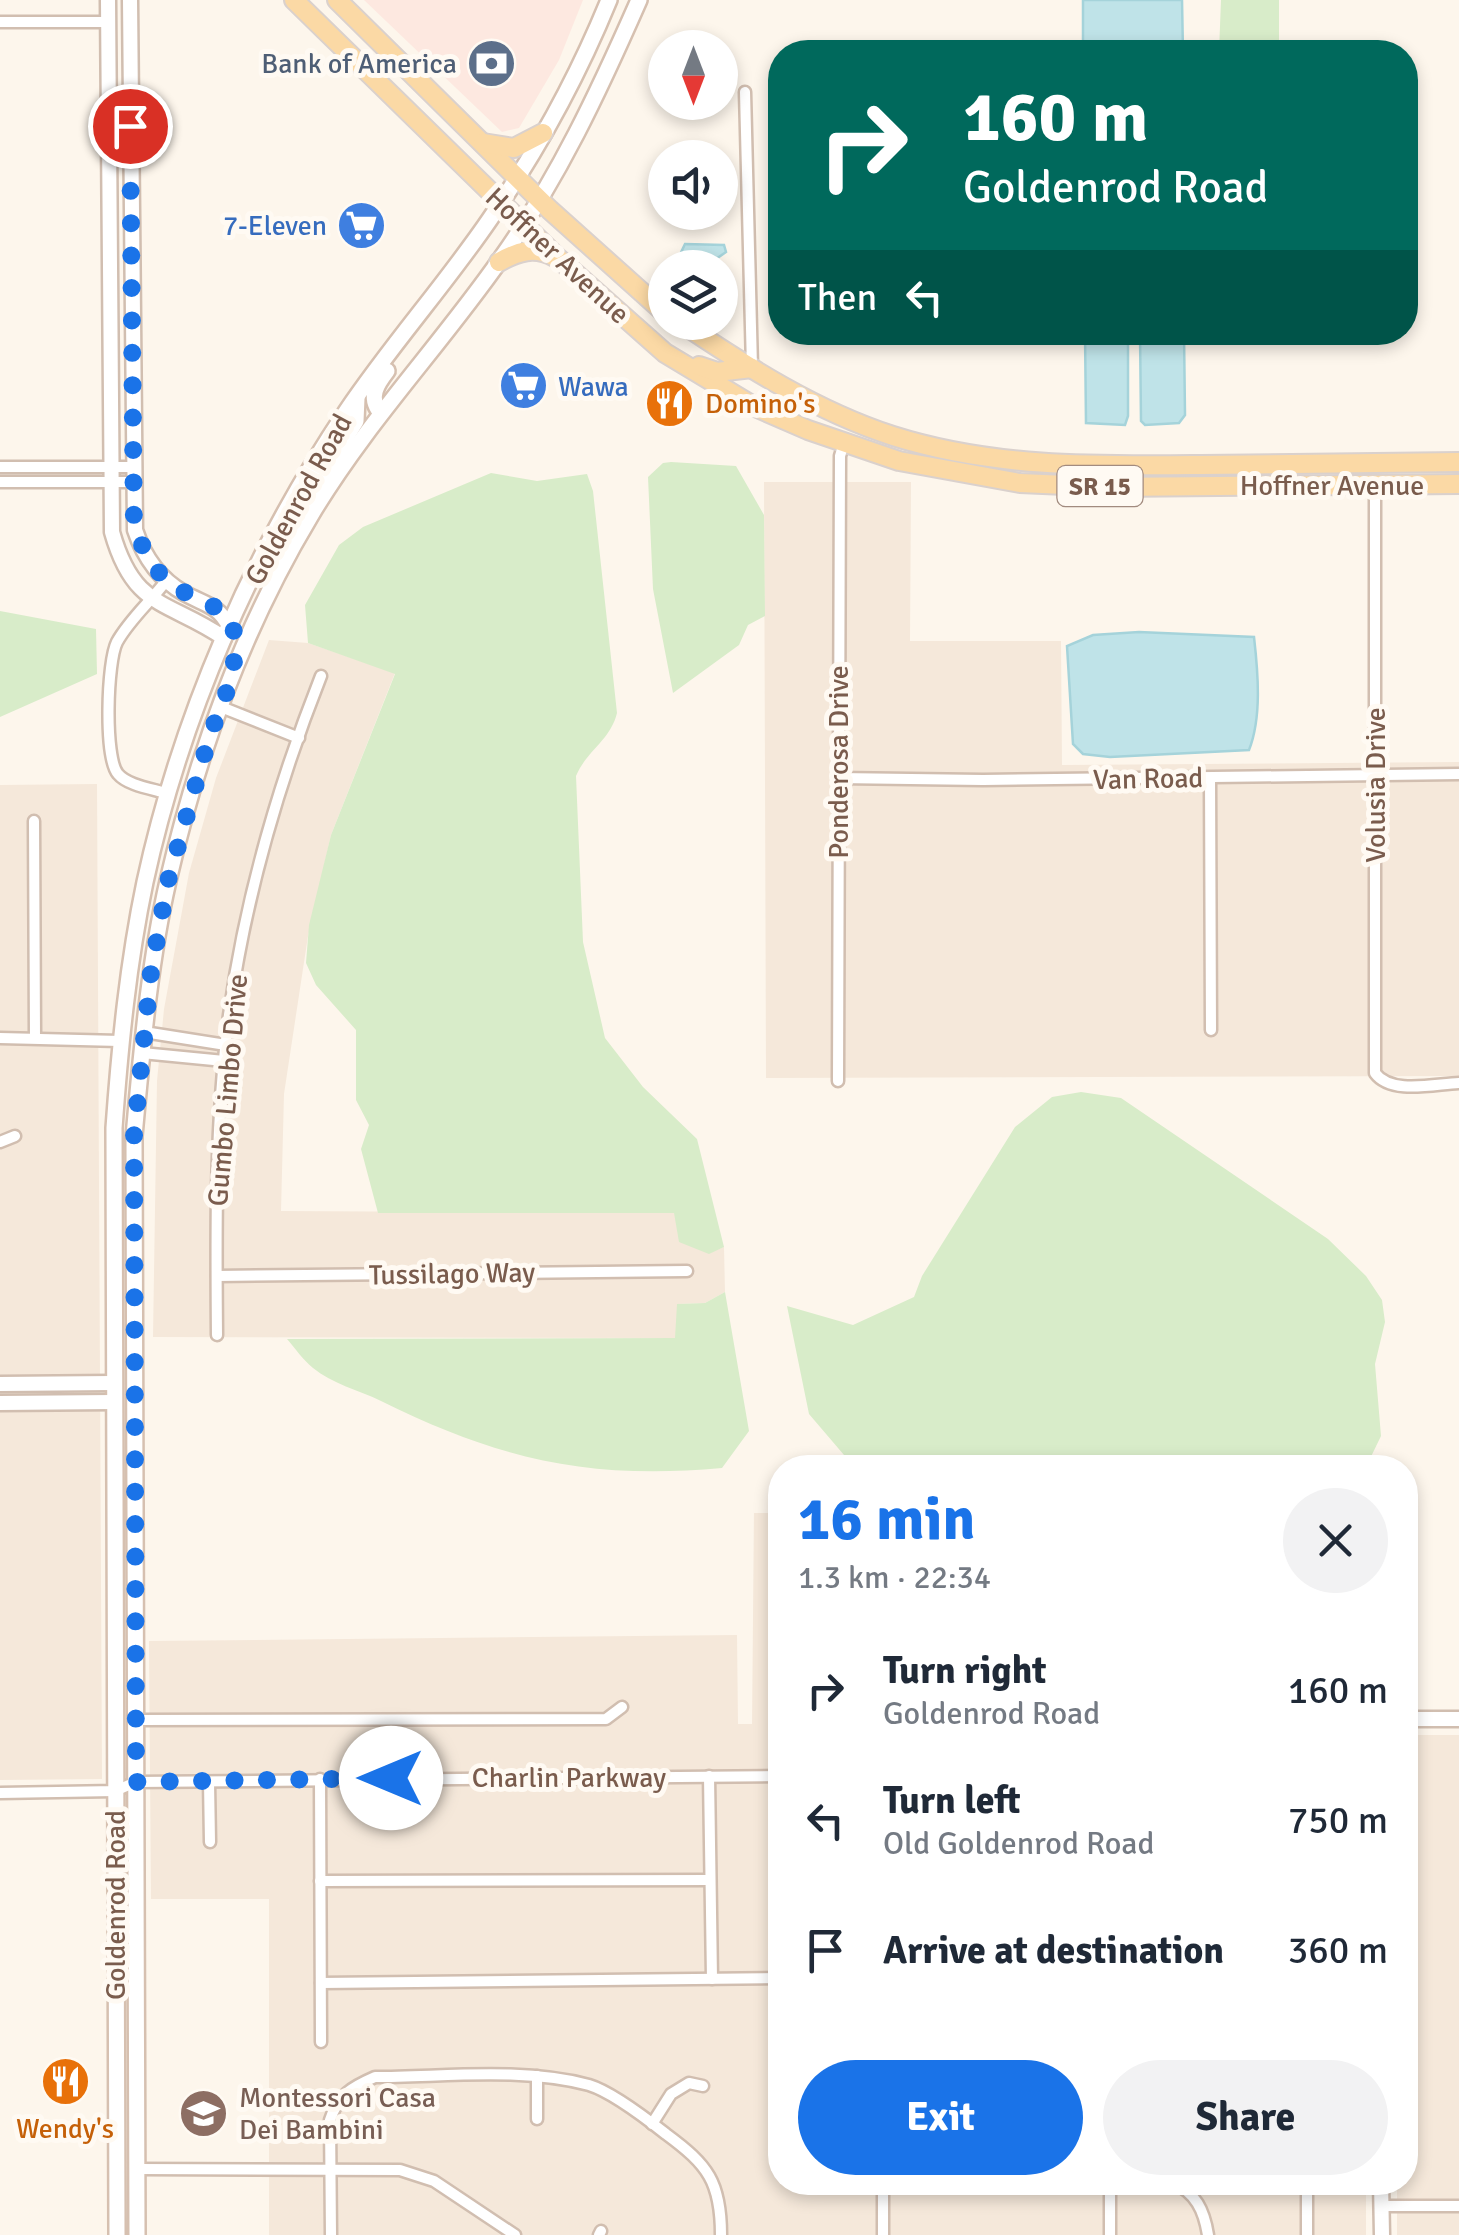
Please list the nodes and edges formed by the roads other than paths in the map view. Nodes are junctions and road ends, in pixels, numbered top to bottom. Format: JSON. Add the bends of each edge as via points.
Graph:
{"nodes":[{"id":1,"x":108,"y":0,"type":"edge"},
{"id":2,"x":130,"y":0,"type":"edge"},
{"id":3,"x":294,"y":0,"type":"edge"},
{"id":4,"x":337,"y":0,"type":"edge"},
{"id":5,"x":608,"y":0,"type":"edge"},
{"id":6,"x":639,"y":0,"type":"edge"},
{"id":7,"x":0,"y":22,"type":"edge"},
{"id":8,"x":108,"y":22,"type":"junction"},
{"id":9,"x":130,"y":53,"type":"junction"},
{"id":10,"x":746,"y":92,"type":"dead end"},
{"id":11,"x":543,"y":133,"type":"junction"},
{"id":12,"x":481,"y":142,"type":"junction"},
{"id":13,"x":517,"y":178,"type":"junction"},
{"id":14,"x":540,"y":200,"type":"junction"},
{"id":15,"x":502,"y":202,"type":"junction"},
{"id":16,"x":524,"y":224,"type":"junction"},
{"id":17,"x":559,"y":259,"type":"junction"},
{"id":18,"x":499,"y":262,"type":"junction"},
{"id":19,"x":648,"y":298,"type":"edge"},
{"id":20,"x":431,"y":300,"type":"junction"},
{"id":21,"x":629,"y":322,"type":"junction"},
{"id":22,"x":708,"y":340,"type":"edge"},
{"id":23,"x":752,"y":368,"type":"junction"},
{"id":24,"x":357,"y":396,"type":"junction"},
{"id":25,"x":753,"y":406,"type":"junction"},
{"id":26,"x":380,"y":412,"type":"junction"},
{"id":27,"x":890,"y":434,"type":"junction"},
{"id":28,"x":844,"y":443,"type":"junction"},
{"id":29,"x":1459,"y":462,"type":"edge"},
{"id":30,"x":1350,"y":464,"type":"junction"},
{"id":31,"x":0,"y":467,"type":"edge"},
{"id":32,"x":1459,"y":471,"type":"edge"},
{"id":33,"x":132,"y":474,"type":"junction"},
{"id":34,"x":110,"y":475,"type":"junction"},
{"id":35,"x":0,"y":482,"type":"edge"},
{"id":36,"x":1375,"y":484,"type":"junction"},
{"id":37,"x":1459,"y":484,"type":"edge"},
{"id":38,"x":1225,"y":486,"type":"junction"},
{"id":39,"x":297,"y":538,"type":"junction"},
{"id":40,"x":166,"y":580,"type":"junction"},
{"id":41,"x":152,"y":600,"type":"junction"},
{"id":42,"x":226,"y":632,"type":"junction"},
{"id":43,"x":321,"y":676,"type":"dead end"},
{"id":44,"x":232,"y":678,"type":"junction"},
{"id":45,"x":221,"y":707,"type":"junction"},
{"id":46,"x":299,"y":738,"type":"junction"},
{"id":47,"x":1459,"y":774,"type":"edge"},
{"id":48,"x":1374,"y":776,"type":"junction"},
{"id":49,"x":838,"y":778,"type":"junction"},
{"id":50,"x":1210,"y":778,"type":"junction"},
{"id":51,"x":169,"y":794,"type":"junction"},
{"id":52,"x":34,"y":821,"type":"dead end"},
{"id":53,"x":1212,"y":1030,"type":"dead end"},
{"id":54,"x":144,"y":1032,"type":"junction"},
{"id":55,"x":0,"y":1038,"type":"edge"},
{"id":56,"x":35,"y":1038,"type":"junction"},
{"id":57,"x":192,"y":1039,"type":"junction"},
{"id":58,"x":120,"y":1040,"type":"junction"},
{"id":59,"x":226,"y":1045,"type":"junction"},
{"id":60,"x":142,"y":1052,"type":"junction"},
{"id":61,"x":190,"y":1057,"type":"junction"},
{"id":62,"x":224,"y":1061,"type":"junction"},
{"id":63,"x":838,"y":1082,"type":"dead end"},
{"id":64,"x":1459,"y":1084,"type":"edge"},
{"id":65,"x":15,"y":1136,"type":"dead end"},
{"id":66,"x":0,"y":1142,"type":"edge"},
{"id":67,"x":112,"y":1196,"type":"junction"},
{"id":68,"x":687,"y":1271,"type":"dead end"},
{"id":69,"x":217,"y":1276,"type":"junction"},
{"id":70,"x":217,"y":1335,"type":"dead end"},
{"id":71,"x":113,"y":1383,"type":"junction"},
{"id":72,"x":0,"y":1384,"type":"edge"},
{"id":73,"x":135,"y":1392,"type":"junction"},
{"id":74,"x":114,"y":1402,"type":"junction"},
{"id":75,"x":0,"y":1403,"type":"edge"},
{"id":76,"x":136,"y":1438,"type":"junction"},
{"id":77,"x":622,"y":1707,"type":"dead end"},
{"id":78,"x":1418,"y":1719,"type":"edge"},
{"id":79,"x":1459,"y":1719,"type":"edge"},
{"id":80,"x":136,"y":1720,"type":"junction"},
{"id":81,"x":709,"y":1776,"type":"junction"},
{"id":82,"x":768,"y":1776,"type":"edge"},
{"id":83,"x":320,"y":1779,"type":"junction"},
{"id":84,"x":136,"y":1782,"type":"junction"},
{"id":85,"x":209,"y":1782,"type":"junction"},
{"id":86,"x":115,"y":1791,"type":"junction"},
{"id":87,"x":0,"y":1792,"type":"edge"},
{"id":88,"x":210,"y":1842,"type":"dead end"},
{"id":89,"x":710,"y":1880,"type":"junction"},
{"id":90,"x":320,"y":1881,"type":"junction"},
{"id":91,"x":768,"y":1978,"type":"edge"},
{"id":92,"x":712,"y":1979,"type":"junction"},
{"id":93,"x":321,"y":1983,"type":"junction"},
{"id":94,"x":321,"y":2042,"type":"dead end"},
{"id":95,"x":116,"y":2062,"type":"junction"},
{"id":96,"x":537,"y":2076,"type":"junction"},
{"id":97,"x":703,"y":2086,"type":"dead end"},
{"id":98,"x":537,"y":2119,"type":"dead end"},
{"id":99,"x":652,"y":2124,"type":"junction"},
{"id":100,"x":116,"y":2168,"type":"junction"},
{"id":101,"x":332,"y":2168,"type":"junction"},
{"id":102,"x":138,"y":2169,"type":"junction"},
{"id":103,"x":883,"y":2195,"type":"edge"},
{"id":104,"x":1110,"y":2195,"type":"edge"},
{"id":105,"x":1192,"y":2195,"type":"edge"},
{"id":106,"x":1306,"y":2195,"type":"edge"},
{"id":107,"x":1381,"y":2195,"type":"edge"},
{"id":108,"x":1381,"y":2206,"type":"junction"},
{"id":109,"x":1459,"y":2206,"type":"edge"},
{"id":110,"x":117,"y":2235,"type":"edge"},
{"id":111,"x":134,"y":2235,"type":"edge"},
{"id":112,"x":330,"y":2235,"type":"edge"},
{"id":113,"x":516,"y":2235,"type":"edge"},
{"id":114,"x":721,"y":2235,"type":"edge"},
{"id":115,"x":883,"y":2235,"type":"edge"},
{"id":116,"x":1110,"y":2235,"type":"edge"},
{"id":117,"x":1208,"y":2235,"type":"edge"},
{"id":118,"x":1306,"y":2235,"type":"edge"},
{"id":119,"x":1382,"y":2235,"type":"edge"}],
"edges":[{"from":1,"to":8,"type":"street"},
{"from":2,"to":9,"type":"street"},
{"from":3,"to":15,"type":"main road","name":"Hoffner Avenue","number":"SR 15"},
{"from":4,"to":12,"type":"main road","name":"Hoffner Avenue"},
{"from":5,"to":11,"type":"main road","name":"Goldenrod Road"},
{"from":6,"to":14,"type":"main road","name":"Goldenrod Road","via":[[588,115]]},
{"from":7,"to":8,"type":"street"},
{"from":8,"to":9,"type":"street"},
{"from":8,"to":34,"type":"street"},
{"from":9,"to":33,"type":"street"},
{"from":10,"to":23,"type":"street"},
{"from":11,"to":12,"type":"main road","via":[[514,148]]},
{"from":11,"to":13,"type":"main road","name":"Goldenrod Road"},
{"from":12,"to":13,"type":"main road","name":"Hoffner Avenue"},
{"from":13,"to":14,"type":"main road","name":"Hoffner Avenue"},
{"from":13,"to":15,"type":"main road","name":"Goldenrod Road"},
{"from":14,"to":16,"type":"main road","name":"Goldenrod Road"},
{"from":14,"to":19,"type":"main road","name":"Hoffner Avenue"},
{"from":15,"to":16,"type":"main road","name":"Hoffner Avenue","number":"SR 15"},
{"from":15,"to":20,"type":"main road","name":"Goldenrod Road"},
{"from":16,"to":17,"type":"main road","name":"Hoffner Avenue","number":"SR 15"},
{"from":16,"to":18,"type":"main road","name":"Goldenrod Road"},
{"from":17,"to":18,"type":"main road","via":[[525,251]]},
{"from":17,"to":21,"type":"main road","name":"Hoffner Avenue","number":"SR 15"},
{"from":18,"to":26,"type":"main road","name":"Goldenrod Road"},
{"from":20,"to":24,"type":"main road","name":"Goldenrod Road"},
{"from":20,"to":26,"type":"main road","via":[[418,330],[379,382],[374,405]]},
{"from":21,"to":23,"type":"main road","via":[[701,367]]},
{"from":21,"to":25,"type":"main road","name":"Hoffner Avenue","number":"SR 15","via":[[665,353]]},
{"from":22,"to":23,"type":"main road","name":"Hoffner Avenue","number":"SR 15"},
{"from":23,"to":27,"type":"main road","name":"Hoffner Avenue","number":"SR 15"},
{"from":24,"to":39,"type":"main road","via":[[356,421],[302,511]]},
{"from":24,"to":42,"type":"main road","name":"Goldenrod Road","via":[[309,470]]},
{"from":25,"to":27,"type":"main road","via":[[792,404],[872,434]]},
{"from":25,"to":28,"type":"main road","name":"Hoffner Avenue","number":"SR 15"},
{"from":26,"to":39,"type":"main road","name":"Goldenrod Road"},
{"from":27,"to":30,"type":"main road","name":"Hoffner Avenue","number":"SR 15","via":[[982,456],[1079,466]]},
{"from":28,"to":38,"type":"main road","name":"Hoffner Avenue","number":"SR 15","via":[[1020,483]]},
{"from":28,"to":49,"type":"street","name":"Ponderosa Drive"},
{"from":29,"to":30,"type":"main road","name":"Hoffner Avenue","number":"SR 15"},
{"from":30,"to":38,"type":"main road","via":[[1338,474],[1242,476]]},
{"from":31,"to":34,"type":"street"},
{"from":32,"to":36,"type":"main road","via":[[1386,472]]},
{"from":33,"to":34,"type":"street"},
{"from":33,"to":40,"type":"street","via":[[139,544]]},
{"from":34,"to":35,"type":"street"},
{"from":34,"to":41,"type":"street","via":[[116,549]]},
{"from":36,"to":37,"type":"main road","name":"Hoffner Avenue","number":"SR 15"},
{"from":36,"to":38,"type":"main road","name":"Hoffner Avenue","number":"SR 15"},
{"from":36,"to":48,"type":"street","name":"Volusia Drive"},
{"from":39,"to":44,"type":"main road","name":"Goldenrod Road"},
{"from":40,"to":41,"type":"street"},
{"from":40,"to":42,"type":"street","via":[[221,610]]},
{"from":41,"to":42,"type":"street"},
{"from":41,"to":51,"type":"street","via":[[111,656],[110,754],[117,774]]},
{"from":42,"to":44,"type":"main road","via":[[237,636]]},
{"from":42,"to":51,"type":"main road","name":"Goldenrod Road"},
{"from":43,"to":46,"type":"street","name":"Gumbo Limbo Drive"},
{"from":44,"to":45,"type":"main road","name":"Goldenrod Road"},
{"from":45,"to":46,"type":"street"},
{"from":45,"to":54,"type":"main road","name":"Goldenrod Road","via":[[168,881]]},
{"from":46,"to":59,"type":"street","name":"Gumbo Limbo Drive","via":[[256,870]]},
{"from":47,"to":48,"type":"street","name":"Van Road"},
{"from":48,"to":50,"type":"street","name":"Van Road"},
{"from":48,"to":64,"type":"street","name":"Volusia Drive","via":[[1375,1072],[1394,1086]]},
{"from":49,"to":50,"type":"street","name":"Van Road"},
{"from":49,"to":63,"type":"street","name":"Ponderosa Drive"},
{"from":50,"to":53,"type":"street"},
{"from":51,"to":58,"type":"main road","name":"Goldenrod Road","via":[[146,880]]},
{"from":52,"to":56,"type":"street"},
{"from":54,"to":57,"type":"street"},
{"from":54,"to":60,"type":"main road","name":"Goldenrod Road"},
{"from":55,"to":56,"type":"street"},
{"from":56,"to":58,"type":"street"},
{"from":57,"to":59,"type":"street"},
{"from":57,"to":61,"type":"street"},
{"from":58,"to":67,"type":"main road","name":"Goldenrod Road"},
{"from":59,"to":62,"type":"street","name":"Gumbo Limbo Drive"},
{"from":60,"to":61,"type":"street"},
{"from":60,"to":73,"type":"main road","name":"Goldenrod Road","via":[[134,1136]]},
{"from":61,"to":62,"type":"street"},
{"from":62,"to":69,"type":"street","name":"Gumbo Limbo Drive"},
{"from":65,"to":66,"type":"street"},
{"from":67,"to":71,"type":"main road","name":"Goldenrod Road"},
{"from":67,"to":73,"type":"main road","via":[[122,1231],[122,1374]]},
{"from":68,"to":69,"type":"street","name":"Tussilago Way"},
{"from":69,"to":70,"type":"street","name":"Gumbo Limbo Drive"},
{"from":71,"to":72,"type":"street"},
{"from":71,"to":74,"type":"main road","name":"Goldenrod Road"},
{"from":71,"to":76,"type":"main road","via":[[128,1399]]},
{"from":73,"to":76,"type":"main road","name":"Goldenrod Road"},
{"from":74,"to":75,"type":"street"},
{"from":74,"to":86,"type":"main road","name":"Goldenrod Road"},
{"from":76,"to":80,"type":"main road","name":"Goldenrod Road"},
{"from":77,"to":80,"type":"street","via":[[606,1719]]},
{"from":78,"to":79,"type":"street"},
{"from":80,"to":84,"type":"main road","name":"Goldenrod Road"},
{"from":81,"to":82,"type":"street","name":"Charlin Parkway"},
{"from":81,"to":83,"type":"street","name":"Charlin Parkway"},
{"from":81,"to":89,"type":"street"},
{"from":83,"to":85,"type":"street","name":"Charlin Parkway"},
{"from":83,"to":90,"type":"street"},
{"from":84,"to":85,"type":"street","name":"Charlin Parkway"},
{"from":84,"to":86,"type":"street","name":"Charlin Parkway"},
{"from":84,"to":102,"type":"main road","name":"Goldenrod Road"},
{"from":85,"to":88,"type":"street"},
{"from":86,"to":87,"type":"street","name":"Charlin Parkway"},
{"from":86,"to":95,"type":"main road","name":"Goldenrod Road"},
{"from":89,"to":90,"type":"street"},
{"from":89,"to":92,"type":"street"},
{"from":90,"to":93,"type":"street"},
{"from":91,"to":92,"type":"street"},
{"from":92,"to":93,"type":"street"},
{"from":93,"to":94,"type":"street"},
{"from":95,"to":100,"type":"main road","name":"Goldenrod Road"},
{"from":95,"to":102,"type":"main road","via":[[125,2074],[124,2147]]},
{"from":96,"to":98,"type":"street"},
{"from":96,"to":99,"type":"street","via":[[592,2086]]},
{"from":96,"to":101,"type":"street","via":[[375,2077],[350,2088],[330,2120]]},
{"from":97,"to":99,"type":"street","via":[[688,2083],[672,2094]]},
{"from":99,"to":114,"type":"street","via":[[705,2165],[717,2190]]},
{"from":100,"to":110,"type":"main road","name":"Goldenrod Road"},
{"from":100,"to":111,"type":"main road","via":[[130,2199]]},
{"from":101,"to":102,"type":"street"},
{"from":101,"to":112,"type":"street"},
{"from":101,"to":113,"type":"street","via":[[400,2170],[434,2181]]},
{"from":102,"to":111,"type":"main road","name":"Goldenrod Road"},
{"from":103,"to":115,"type":"street"},
{"from":104,"to":116,"type":"street"},
{"from":105,"to":117,"type":"street"},
{"from":106,"to":118,"type":"street"},
{"from":107,"to":108,"type":"street"},
{"from":108,"to":109,"type":"street"},
{"from":108,"to":119,"type":"street"}]}
